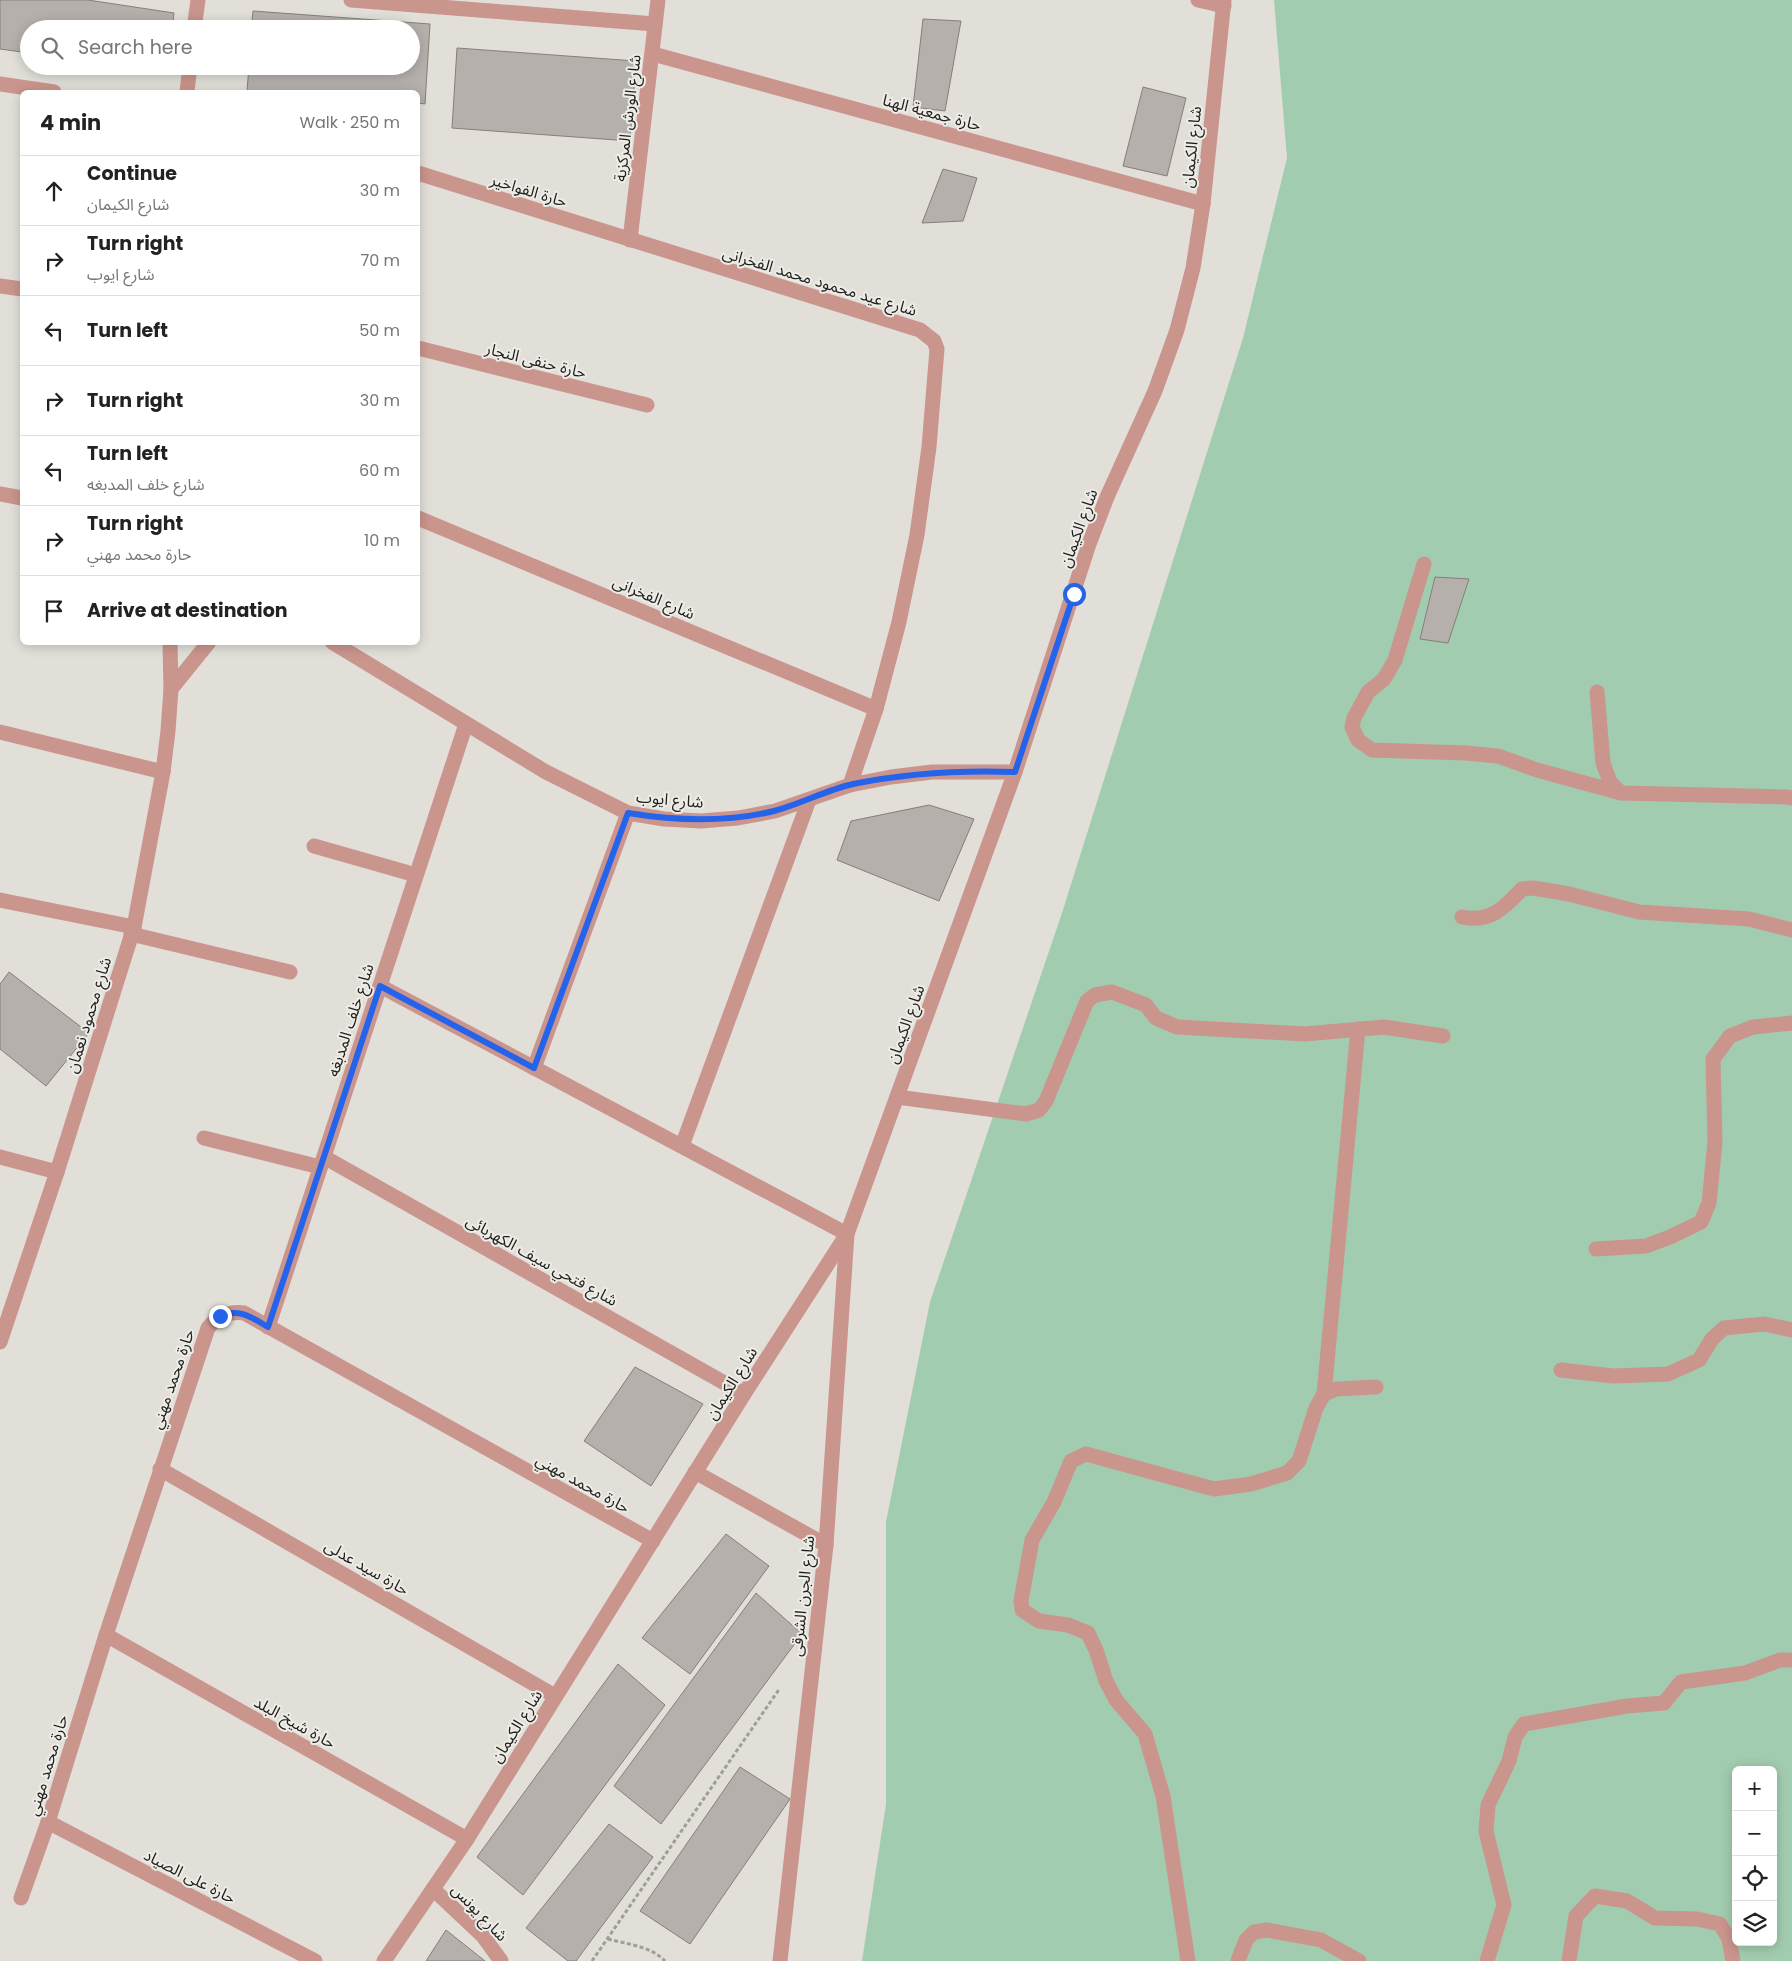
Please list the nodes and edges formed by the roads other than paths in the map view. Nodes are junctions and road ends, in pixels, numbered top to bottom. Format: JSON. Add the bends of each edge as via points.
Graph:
{"nodes":[{"id":1,"x":198,"y":0,"type":"edge"},
{"id":2,"x":351,"y":0,"type":"edge"},
{"id":3,"x":658,"y":0,"type":"edge"},
{"id":4,"x":1198,"y":0,"type":"edge"},
{"id":5,"x":1224,"y":3,"type":"edge"},
{"id":6,"x":195,"y":20,"type":"edge"},
{"id":7,"x":656,"y":24,"type":"junction"},
{"id":8,"x":653,"y":54,"type":"junction"},
{"id":9,"x":189,"y":75,"type":"edge"},
{"id":10,"x":0,"y":84,"type":"edge"},
{"id":11,"x":40,"y":90,"type":"edge"},
{"id":12,"x":187,"y":90,"type":"edge"},
{"id":13,"x":420,"y":174,"type":"edge"},
{"id":14,"x":1203,"y":204,"type":"junction"},
{"id":15,"x":630,"y":240,"type":"junction"},
{"id":16,"x":0,"y":286,"type":"edge"},
{"id":17,"x":20,"y":289,"type":"edge"},
{"id":18,"x":420,"y":348,"type":"edge"},
{"id":19,"x":647,"y":405,"type":"dead end"},
{"id":20,"x":0,"y":494,"type":"edge"},
{"id":21,"x":20,"y":498,"type":"edge"},
{"id":22,"x":420,"y":519,"type":"edge"},
{"id":23,"x":1424,"y":564,"type":"dead end"},
{"id":24,"x":170,"y":645,"type":"edge"},
{"id":25,"x":208,"y":645,"type":"edge"},
{"id":26,"x":337,"y":645,"type":"edge"},
{"id":27,"x":171,"y":689,"type":"junction"},
{"id":28,"x":1597,"y":692,"type":"dead end"},
{"id":29,"x":876,"y":709,"type":"junction"},
{"id":30,"x":466,"y":724,"type":"junction"},
{"id":31,"x":0,"y":732,"type":"edge"},
{"id":32,"x":163,"y":772,"type":"junction"},
{"id":33,"x":1015,"y":772,"type":"junction"},
{"id":34,"x":850,"y":785,"type":"junction"},
{"id":35,"x":1621,"y":793,"type":"junction"},
{"id":36,"x":1792,"y":798,"type":"edge"},
{"id":37,"x":809,"y":800,"type":"junction"},
{"id":38,"x":628,"y":813,"type":"junction"},
{"id":39,"x":314,"y":846,"type":"dead end"},
{"id":40,"x":416,"y":875,"type":"junction"},
{"id":41,"x":0,"y":900,"type":"edge"},
{"id":42,"x":1462,"y":917,"type":"dead end"},
{"id":43,"x":132,"y":930,"type":"junction"},
{"id":44,"x":1792,"y":930,"type":"edge"},
{"id":45,"x":290,"y":972,"type":"dead end"},
{"id":46,"x":380,"y":986,"type":"junction"},
{"id":47,"x":1792,"y":1023,"type":"edge"},
{"id":48,"x":1358,"y":1029,"type":"junction"},
{"id":49,"x":1443,"y":1036,"type":"dead end"},
{"id":50,"x":534,"y":1068,"type":"junction"},
{"id":51,"x":897,"y":1098,"type":"junction"},
{"id":52,"x":204,"y":1138,"type":"dead end"},
{"id":53,"x":682,"y":1146,"type":"junction"},
{"id":54,"x":0,"y":1156,"type":"edge"},
{"id":55,"x":322,"y":1162,"type":"junction"},
{"id":56,"x":57,"y":1172,"type":"junction"},
{"id":57,"x":848,"y":1234,"type":"junction"},
{"id":58,"x":1596,"y":1249,"type":"dead end"},
{"id":59,"x":268,"y":1327,"type":"junction"},
{"id":60,"x":1792,"y":1330,"type":"edge"},
{"id":61,"x":0,"y":1342,"type":"edge"},
{"id":62,"x":1561,"y":1370,"type":"dead end"},
{"id":63,"x":1376,"y":1387,"type":"dead end"},
{"id":64,"x":744,"y":1394,"type":"junction"},
{"id":65,"x":1324,"y":1394,"type":"junction"},
{"id":66,"x":160,"y":1469,"type":"junction"},
{"id":67,"x":695,"y":1472,"type":"junction"},
{"id":68,"x":653,"y":1542,"type":"junction"},
{"id":69,"x":826,"y":1545,"type":"junction"},
{"id":70,"x":106,"y":1635,"type":"junction"},
{"id":71,"x":1792,"y":1660,"type":"edge"},
{"id":72,"x":555,"y":1696,"type":"junction"},
{"id":73,"x":48,"y":1822,"type":"junction"},
{"id":74,"x":467,"y":1838,"type":"junction"},
{"id":75,"x":433,"y":1888,"type":"junction"},
{"id":76,"x":21,"y":1898,"type":"dead end"},
{"id":77,"x":315,"y":1961,"type":"edge"},
{"id":78,"x":384,"y":1961,"type":"edge"},
{"id":79,"x":501,"y":1961,"type":"edge"},
{"id":80,"x":780,"y":1961,"type":"edge"},
{"id":81,"x":1188,"y":1961,"type":"edge"},
{"id":82,"x":1238,"y":1961,"type":"edge"},
{"id":83,"x":1359,"y":1961,"type":"edge"},
{"id":84,"x":1487,"y":1961,"type":"edge"},
{"id":85,"x":1569,"y":1961,"type":"edge"},
{"id":86,"x":1733,"y":1961,"type":"edge"}],
"edges":[{"from":1,"to":6,"type":"street"},
{"from":2,"to":7,"type":"street"},
{"from":3,"to":7,"type":"street","name":"شارع الورش المركزية"},
{"from":4,"to":5,"type":"street"},
{"from":5,"to":14,"type":"street","name":"شارع الكيمان"},
{"from":7,"to":8,"type":"street","name":"شارع الورش المركزية"},
{"from":8,"to":14,"type":"street","name":"حارة جمعية الهنا"},
{"from":8,"to":15,"type":"street","name":"شارع الورش المركزية"},
{"from":9,"to":12,"type":"street"},
{"from":10,"to":11,"type":"street"},
{"from":13,"to":15,"type":"street","name":"حارة الفواخير"},
{"from":14,"to":33,"type":"street","name":"شارع الكيمان","via":[[1193,268],[1177,330],[1155,391],[1089,544]]},
{"from":15,"to":29,"type":"street","name":"شارع عيد محمود محمد الفخرانى","via":[[920,330],[934,341],[938,349],[930,447],[917,535]]},
{"from":16,"to":17,"type":"street"},
{"from":18,"to":19,"type":"street","name":"حارة حنفى النجار"},
{"from":20,"to":21,"type":"street"},
{"from":22,"to":29,"type":"street","name":"شارع الفخرانى"},
{"from":23,"to":35,"type":"street","via":[[1396,660],[1384,679],[1368,692],[1354,718],[1352,727],[1358,740],[1372,750],[1498,756]]},
{"from":24,"to":27,"type":"street","name":"شارع محمود نعمان"},
{"from":25,"to":27,"type":"street"},
{"from":26,"to":30,"type":"street","name":"شارع ايوب"},
{"from":27,"to":32,"type":"street","name":"شارع محمود نعمان"},
{"from":28,"to":35,"type":"street","via":[[1603,763],[1610,782]]},
{"from":29,"to":34,"type":"street","name":"شارع عيد محمود محمد الفخرانى"},
{"from":30,"to":38,"type":"street","name":"شارع ايوب","via":[[546,772]]},
{"from":30,"to":40,"type":"street","name":"شارع خلف المدبغه"},
{"from":31,"to":32,"type":"street"},
{"from":32,"to":43,"type":"street","name":"شارع محمود نعمان"},
{"from":33,"to":34,"type":"street","name":"شارع ايوب","via":[[932,772]]},
{"from":33,"to":51,"type":"street","name":"شارع الكيمان"},
{"from":34,"to":37,"type":"street","name":"شارع ايوب"},
{"from":35,"to":36,"type":"street"},
{"from":37,"to":38,"type":"street","name":"شارع ايوب","via":[[738,818],[701,821]]},
{"from":37,"to":53,"type":"street"},
{"from":38,"to":50,"type":"street"},
{"from":39,"to":40,"type":"street"},
{"from":40,"to":46,"type":"street","name":"شارع خلف المدبغه"},
{"from":41,"to":43,"type":"street"},
{"from":42,"to":44,"type":"street","via":[[1476,920],[1495,914],[1522,889],[1533,888],[1639,912],[1749,919]]},
{"from":43,"to":45,"type":"street"},
{"from":43,"to":56,"type":"street","name":"شارع محمود نعمان"},
{"from":46,"to":50,"type":"street"},
{"from":46,"to":55,"type":"street","name":"شارع خلف المدبغه"},
{"from":47,"to":58,"type":"street","via":[[1753,1027],[1730,1036],[1713,1059],[1715,1142],[1709,1203],[1701,1222],[1646,1246]]},
{"from":48,"to":49,"type":"street","via":[[1384,1027]]},
{"from":48,"to":51,"type":"street","via":[[1306,1034],[1177,1027],[1156,1018],[1146,1005],[1112,992],[1095,995],[1087,1001],[1046,1101],[1039,1110],[1026,1114]]},
{"from":48,"to":65,"type":"street"},
{"from":50,"to":53,"type":"street"},
{"from":51,"to":57,"type":"street","name":"شارع الكيمان"},
{"from":52,"to":55,"type":"street","name":"شارع فتحي سيف الكهربائى"},
{"from":53,"to":57,"type":"street"},
{"from":54,"to":56,"type":"street"},
{"from":55,"to":59,"type":"street","name":"شارع خلف المدبغه"},
{"from":55,"to":64,"type":"street","name":"شارع فتحي سيف الكهربائى"},
{"from":56,"to":61,"type":"street","name":"شارع محمود نعمان"},
{"from":57,"to":64,"type":"street","name":"شارع الكيمان"},
{"from":57,"to":69,"type":"street","name":"شارع الجرن الشرقى"},
{"from":59,"to":66,"type":"street","name":"حارة محمد مهني","via":[[236,1312],[220,1316],[208,1328]]},
{"from":59,"to":68,"type":"street","name":"حارة محمد مهني"},
{"from":60,"to":62,"type":"street","via":[[1764,1324],[1724,1328],[1712,1339],[1699,1360],[1668,1374],[1612,1376]]},
{"from":63,"to":65,"type":"street","via":[[1336,1389]]},
{"from":64,"to":67,"type":"street","name":"شارع الكيمان"},
{"from":65,"to":81,"type":"street","via":[[1316,1408],[1299,1461],[1287,1473],[1251,1484],[1214,1489],[1086,1454],[1071,1461],[1054,1502],[1032,1540],[1022,1610],[1039,1621],[1068,1625],[1088,1633],[1116,1700],[1145,1734],[1163,1796]]},
{"from":66,"to":70,"type":"street","name":"حارة محمد مهني"},
{"from":66,"to":72,"type":"street","name":"حارة سيد عدلى"},
{"from":67,"to":68,"type":"street","name":"شارع الكيمان"},
{"from":67,"to":69,"type":"street"},
{"from":68,"to":72,"type":"street","name":"شارع الكيمان"},
{"from":69,"to":80,"type":"street","name":"شارع الجرن الشرقى"},
{"from":70,"to":73,"type":"street","name":"حارة محمد مهني"},
{"from":70,"to":74,"type":"street","name":"حارة شيخ البلد"},
{"from":71,"to":84,"type":"street","via":[[1780,1660],[1745,1673],[1681,1682],[1664,1703],[1627,1706],[1524,1724],[1514,1737],[1509,1761],[1488,1805],[1486,1831],[1504,1906]]},
{"from":72,"to":74,"type":"street","name":"شارع الكيمان"},
{"from":73,"to":76,"type":"street","name":"حارة محمد مهني"},
{"from":73,"to":77,"type":"street","name":"حارة على الصياد"},
{"from":74,"to":75,"type":"street","name":"شارع الكيمان"},
{"from":75,"to":78,"type":"street","name":"شارع الكيمان"},
{"from":75,"to":79,"type":"street","name":"شارع يونس","via":[[483,1936]]},
{"from":82,"to":83,"type":"street","via":[[1246,1940],[1254,1932],[1267,1930],[1321,1940]]},
{"from":85,"to":86,"type":"street","via":[[1576,1916],[1596,1896],[1627,1901],[1655,1918],[1697,1919],[1720,1924],[1729,1939]]}]}
